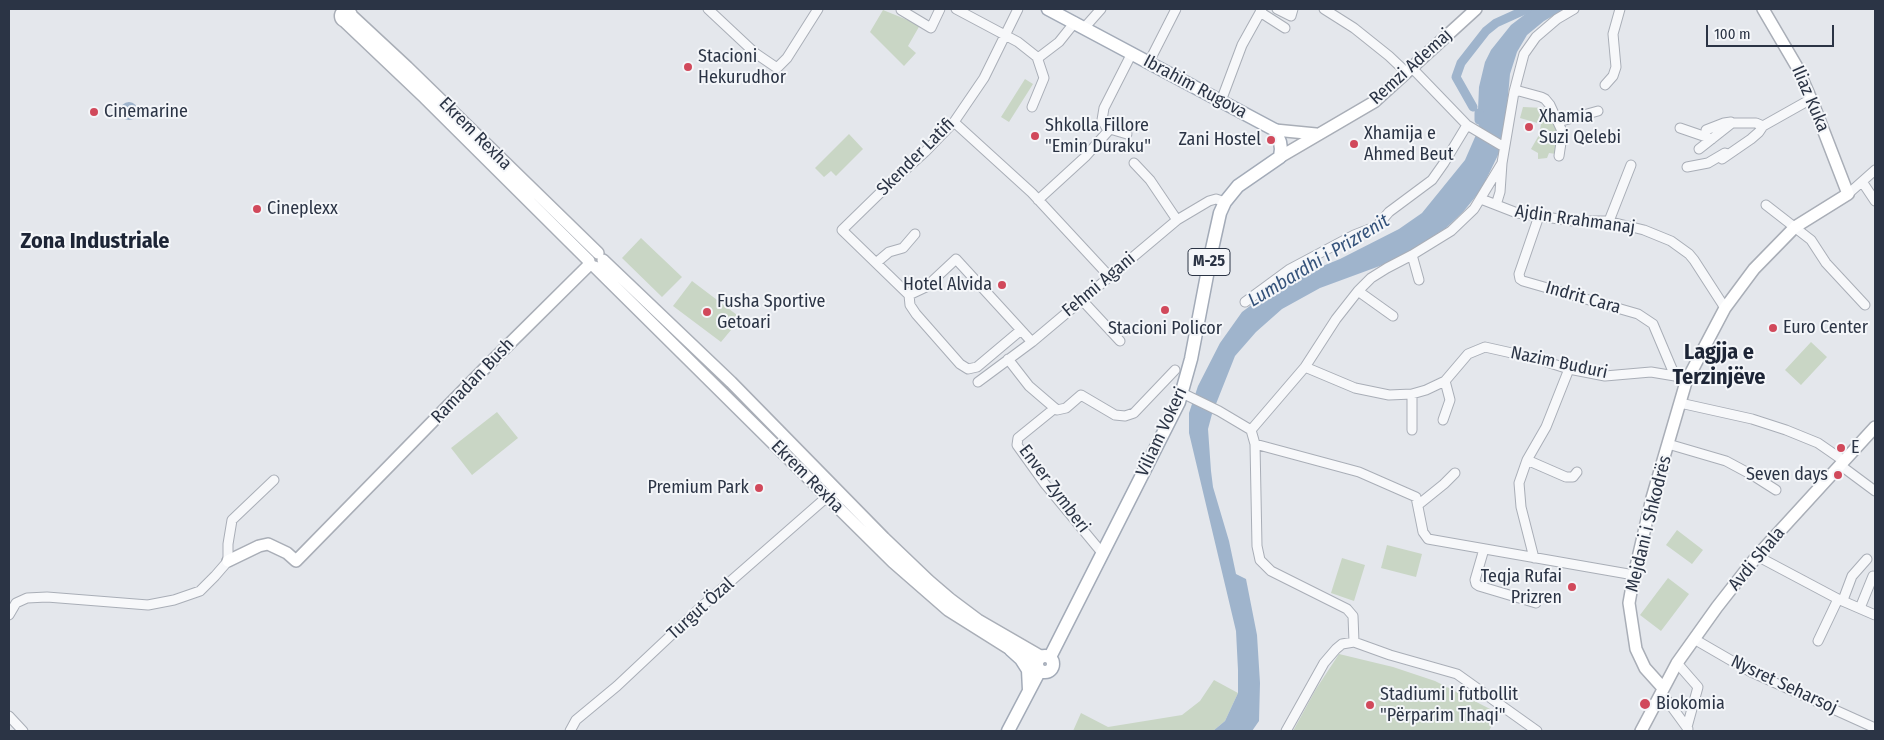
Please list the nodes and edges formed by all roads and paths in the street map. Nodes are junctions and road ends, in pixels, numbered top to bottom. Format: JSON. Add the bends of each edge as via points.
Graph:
{"nodes":[{"id":1,"x":331,"y":9,"type":"edge"},
{"id":2,"x":708,"y":9,"type":"edge"},
{"id":3,"x":818,"y":9,"type":"edge"},
{"id":4,"x":940,"y":9,"type":"edge"},
{"id":5,"x":956,"y":9,"type":"edge"},
{"id":6,"x":1018,"y":9,"type":"edge"},
{"id":7,"x":1048,"y":9,"type":"edge"},
{"id":8,"x":1101,"y":9,"type":"edge"},
{"id":9,"x":1176,"y":9,"type":"edge"},
{"id":10,"x":1277,"y":9,"type":"edge"},
{"id":11,"x":1293,"y":9,"type":"edge"},
{"id":12,"x":1324,"y":9,"type":"edge"},
{"id":13,"x":1476,"y":9,"type":"edge"},
{"id":14,"x":1574,"y":9,"type":"edge"},
{"id":15,"x":1620,"y":9,"type":"edge"},
{"id":16,"x":1763,"y":9,"type":"edge"},
{"id":17,"x":901,"y":10,"type":"dead end"},
{"id":18,"x":1261,"y":10,"type":"edge"},
{"id":19,"x":968,"y":12,"type":"edge"},
{"id":20,"x":348,"y":13,"type":"edge"},
{"id":21,"x":1080,"y":25,"type":"junction"},
{"id":22,"x":1286,"y":28,"type":"dead end"},
{"id":23,"x":1005,"y":35,"type":"junction"},
{"id":24,"x":1132,"y":53,"type":"junction"},
{"id":25,"x":1038,"y":58,"type":"junction"},
{"id":26,"x":1149,"y":62,"type":"junction"},
{"id":27,"x":1410,"y":71,"type":"junction"},
{"id":28,"x":1604,"y":85,"type":"dead end"},
{"id":29,"x":1514,"y":92,"type":"junction"},
{"id":30,"x":1811,"y":100,"type":"junction"},
{"id":31,"x":1221,"y":101,"type":"junction"},
{"id":32,"x":1032,"y":107,"type":"dead end"},
{"id":33,"x":1598,"y":111,"type":"dead end"},
{"id":34,"x":954,"y":122,"type":"junction"},
{"id":35,"x":1558,"y":122,"type":"junction"},
{"id":36,"x":1732,"y":123,"type":"junction"},
{"id":37,"x":1762,"y":126,"type":"junction"},
{"id":38,"x":1469,"y":127,"type":"junction"},
{"id":39,"x":1680,"y":128,"type":"dead end"},
{"id":40,"x":1110,"y":130,"type":"junction"},
{"id":41,"x":1275,"y":130,"type":"junction"},
{"id":42,"x":1706,"y":130,"type":"dead end"},
{"id":43,"x":1127,"y":134,"type":"dead end"},
{"id":44,"x":1316,"y":134,"type":"junction"},
{"id":45,"x":1712,"y":139,"type":"junction"},
{"id":46,"x":1501,"y":146,"type":"junction"},
{"id":47,"x":1699,"y":149,"type":"dead end"},
{"id":48,"x":1559,"y":156,"type":"dead end"},
{"id":49,"x":1280,"y":157,"type":"junction"},
{"id":50,"x":1134,"y":163,"type":"dead end"},
{"id":51,"x":1502,"y":163,"type":"junction"},
{"id":52,"x":1631,"y":165,"type":"dead end"},
{"id":53,"x":1687,"y":167,"type":"dead end"},
{"id":54,"x":1875,"y":170,"type":"edge"},
{"id":55,"x":1862,"y":183,"type":"junction"},
{"id":56,"x":1848,"y":194,"type":"junction"},
{"id":57,"x":1481,"y":198,"type":"junction"},
{"id":58,"x":1038,"y":200,"type":"junction"},
{"id":59,"x":1875,"y":201,"type":"edge"},
{"id":60,"x":1225,"y":202,"type":"junction"},
{"id":61,"x":1766,"y":204,"type":"dead end"},
{"id":62,"x":1496,"y":205,"type":"junction"},
{"id":63,"x":1539,"y":216,"type":"junction"},
{"id":64,"x":1177,"y":220,"type":"junction"},
{"id":65,"x":1609,"y":221,"type":"junction"},
{"id":66,"x":1796,"y":227,"type":"junction"},
{"id":67,"x":915,"y":234,"type":"dead end"},
{"id":68,"x":1412,"y":255,"type":"junction"},
{"id":69,"x":595,"y":261,"type":"junction"},
{"id":70,"x":876,"y":263,"type":"junction"},
{"id":71,"x":1109,"y":276,"type":"junction"},
{"id":72,"x":1419,"y":280,"type":"dead end"},
{"id":73,"x":1358,"y":291,"type":"junction"},
{"id":74,"x":909,"y":295,"type":"junction"},
{"id":75,"x":1082,"y":299,"type":"junction"},
{"id":76,"x":1245,"y":302,"type":"dead end"},
{"id":77,"x":1864,"y":305,"type":"dead end"},
{"id":78,"x":1725,"y":308,"type":"junction"},
{"id":79,"x":1393,"y":316,"type":"dead end"},
{"id":80,"x":1021,"y":330,"type":"junction"},
{"id":81,"x":1120,"y":341,"type":"dead end"},
{"id":82,"x":1032,"y":342,"type":"junction"},
{"id":83,"x":1008,"y":359,"type":"junction"},
{"id":84,"x":1305,"y":367,"type":"junction"},
{"id":85,"x":1569,"y":369,"type":"junction"},
{"id":86,"x":1175,"y":370,"type":"dead end"},
{"id":87,"x":1675,"y":376,"type":"junction"},
{"id":88,"x":1445,"y":381,"type":"junction"},
{"id":89,"x":978,"y":382,"type":"dead end"},
{"id":90,"x":1686,"y":382,"type":"junction"},
{"id":91,"x":1412,"y":394,"type":"junction"},
{"id":92,"x":1186,"y":395,"type":"junction"},
{"id":93,"x":1680,"y":403,"type":"junction"},
{"id":94,"x":1055,"y":408,"type":"junction"},
{"id":95,"x":1443,"y":420,"type":"dead end"},
{"id":96,"x":1875,"y":427,"type":"edge"},
{"id":97,"x":1251,"y":430,"type":"junction"},
{"id":98,"x":1412,"y":430,"type":"dead end"},
{"id":99,"x":1255,"y":444,"type":"junction"},
{"id":100,"x":1668,"y":444,"type":"junction"},
{"id":101,"x":1527,"y":460,"type":"junction"},
{"id":102,"x":1842,"y":463,"type":"junction"},
{"id":103,"x":1577,"y":472,"type":"dead end"},
{"id":104,"x":1456,"y":473,"type":"dead end"},
{"id":105,"x":274,"y":480,"type":"dead end"},
{"id":106,"x":1776,"y":490,"type":"dead end"},
{"id":107,"x":1875,"y":490,"type":"edge"},
{"id":108,"x":831,"y":493,"type":"junction"},
{"id":109,"x":1418,"y":505,"type":"junction"},
{"id":110,"x":1484,"y":549,"type":"junction"},
{"id":111,"x":1104,"y":554,"type":"junction"},
{"id":112,"x":1757,"y":556,"type":"junction"},
{"id":113,"x":1534,"y":558,"type":"junction"},
{"id":114,"x":1867,"y":560,"type":"dead end"},
{"id":115,"x":228,"y":561,"type":"junction"},
{"id":116,"x":1634,"y":575,"type":"junction"},
{"id":117,"x":1873,"y":576,"type":"dead end"},
{"id":118,"x":1841,"y":600,"type":"junction"},
{"id":119,"x":1536,"y":603,"type":"dead end"},
{"id":120,"x":1860,"y":608,"type":"junction"},
{"id":121,"x":9,"y":615,"type":"edge"},
{"id":122,"x":1875,"y":615,"type":"edge"},
{"id":123,"x":1694,"y":639,"type":"junction"},
{"id":124,"x":1818,"y":641,"type":"dead end"},
{"id":125,"x":1354,"y":642,"type":"junction"},
{"id":126,"x":1010,"y":650,"type":"junction"},
{"id":127,"x":1677,"y":663,"type":"junction"},
{"id":128,"x":1043,"y":664,"type":"junction"},
{"id":129,"x":1662,"y":690,"type":"junction"},
{"id":130,"x":1029,"y":691,"type":"junction"},
{"id":131,"x":9,"y":716,"type":"edge"},
{"id":132,"x":1862,"y":727,"type":"edge"},
{"id":133,"x":1875,"y":728,"type":"edge"},
{"id":134,"x":1689,"y":729,"type":"edge"},
{"id":135,"x":23,"y":731,"type":"edge"},
{"id":136,"x":570,"y":731,"type":"edge"},
{"id":137,"x":1008,"y":731,"type":"edge"},
{"id":138,"x":1018,"y":731,"type":"edge"},
{"id":139,"x":1286,"y":731,"type":"edge"},
{"id":140,"x":1537,"y":731,"type":"edge"},
{"id":141,"x":1641,"y":731,"type":"edge"}],
"edges":[{"from":1,"to":20,"type":"street","name":"Ekrem Rexha"},
{"from":2,"to":3,"type":"street","via":[[755,53],[777,68],[787,58]]},
{"from":4,"to":17,"type":"street","via":[[931,28]]},
{"from":5,"to":19,"type":"street"},
{"from":6,"to":23,"type":"street","name":"Skender Latifi"},
{"from":7,"to":21,"type":"main road","name":"Ibrahim Rugova"},
{"from":8,"to":21,"type":"street"},
{"from":9,"to":26,"type":"street"},
{"from":10,"to":11,"type":"street","via":[[1291,16]]},
{"from":12,"to":27,"type":"street"},
{"from":13,"to":27,"type":"street","name":"Remzi Ademaj"},
{"from":14,"to":29,"type":"street","via":[[1557,19],[1529,46]]},
{"from":15,"to":28,"type":"street","via":[[1613,34],[1616,66],[1613,76]]},
{"from":16,"to":30,"type":"street","name":"Iliaz Kuka","via":[[1797,67]]},
{"from":18,"to":22,"type":"street"},
{"from":18,"to":31,"type":"street","via":[[1242,45]]},
{"from":19,"to":23,"type":"street"},
{"from":20,"to":69,"type":"street","name":"Ekrem Rexha","via":[[413,73]]},
{"from":21,"to":24,"type":"main road","name":"Ibrahim Rugova"},
{"from":21,"to":25,"type":"street"},
{"from":23,"to":25,"type":"street"},
{"from":23,"to":34,"type":"street","name":"Skender Latifi","via":[[984,78]]},
{"from":24,"to":26,"type":"main road","name":"Ibrahim Rugova"},
{"from":24,"to":40,"type":"street","name":"Ibrahim Rugova","via":[[1104,108],[1102,120]]},
{"from":25,"to":32,"type":"street","via":[[1044,78]]},
{"from":26,"to":31,"type":"main road","name":"Ibrahim Rugova"},
{"from":27,"to":38,"type":"street"},
{"from":27,"to":44,"type":"street","name":"Remzi Ademaj","via":[[1363,110]]},
{"from":29,"to":35,"type":"street","via":[[1545,99]]},
{"from":29,"to":46,"type":"street"},
{"from":30,"to":37,"type":"street"},
{"from":30,"to":56,"type":"street","name":"Iliaz Kuka"},
{"from":31,"to":41,"type":"main road","name":"Ibrahim Rugova"},
{"from":33,"to":35,"type":"street"},
{"from":34,"to":58,"type":"street"},
{"from":34,"to":70,"type":"street","name":"Skender Latifi","via":[[842,230]]},
{"from":35,"to":48,"type":"street","via":[[1562,136]]},
{"from":36,"to":37,"type":"street"},
{"from":36,"to":42,"type":"street"},
{"from":36,"to":45,"type":"street"},
{"from":37,"to":53,"type":"street","via":[[1751,139],[1725,156],[1723,153],[1708,163]]},
{"from":38,"to":46,"type":"street"},
{"from":38,"to":76,"type":"street","via":[[1432,180],[1389,212],[1377,226],[1290,269]]},
{"from":39,"to":45,"type":"street"},
{"from":40,"to":43,"type":"street"},
{"from":40,"to":58,"type":"street"},
{"from":41,"to":44,"type":"street","name":"Ibrahim Rugova"},
{"from":41,"to":49,"type":"main road","via":[[1280,142]]},
{"from":44,"to":49,"type":"street","name":"Viliam Vokeri"},
{"from":45,"to":47,"type":"street"},
{"from":46,"to":51,"type":"street"},
{"from":49,"to":60,"type":"main road","name":"Viliam Vokeri","number":"M-25","via":[[1238,186]]},
{"from":50,"to":64,"type":"street","via":[[1150,180]]},
{"from":51,"to":57,"type":"street"},
{"from":51,"to":62,"type":"street"},
{"from":52,"to":65,"type":"street"},
{"from":54,"to":55,"type":"street"},
{"from":55,"to":56,"type":"street"},
{"from":55,"to":59,"type":"street"},
{"from":56,"to":66,"type":"street","name":"Mejdani i Shkodrës"},
{"from":57,"to":62,"type":"street","name":"Ajdin Rrahmanaj"},
{"from":57,"to":68,"type":"street","via":[[1451,230]]},
{"from":58,"to":71,"type":"street"},
{"from":60,"to":64,"type":"street","name":"Fehmi Agani","via":[[1209,201]]},
{"from":60,"to":92,"type":"main road","name":"Viliam Vokeri","number":"M-25","via":[[1212,249]]},
{"from":61,"to":66,"type":"street"},
{"from":62,"to":63,"type":"street","name":"Ajdin Rrahmanaj","via":[[1517,213]]},
{"from":63,"to":65,"type":"street","name":"Ajdin Rrahmanaj","via":[[1573,221]]},
{"from":63,"to":87,"type":"street","name":"Indrit Cara","via":[[1520,279],[1638,314],[1653,324]]},
{"from":64,"to":71,"type":"street","name":"Fehmi Agani"},
{"from":65,"to":78,"type":"street","name":"Ajdin Rrahmanaj","via":[[1671,241],[1689,254]]},
{"from":66,"to":77,"type":"street","via":[[1812,240],[1826,263]]},
{"from":66,"to":78,"type":"street","name":"Mejdani i Shkodrës","via":[[1754,269]]},
{"from":67,"to":70,"type":"street","via":[[904,248],[889,252]]},
{"from":68,"to":72,"type":"street"},
{"from":68,"to":73,"type":"street","via":[[1371,278]]},
{"from":69,"to":108,"type":"street","name":"Ekrem Rexha","via":[[731,382]]},
{"from":69,"to":115,"type":"street","name":"Ramadan Bush","via":[[296,561],[268,544]]},
{"from":70,"to":74,"type":"street","name":"Skender Latifi"},
{"from":71,"to":75,"type":"street","name":"Fehmi Agani"},
{"from":73,"to":79,"type":"street"},
{"from":73,"to":84,"type":"street"},
{"from":74,"to":80,"type":"street","via":[[926,287],[956,258]]},
{"from":74,"to":80,"type":"street","via":[[910,305],[916,314],[968,369],[977,367]]},
{"from":75,"to":81,"type":"street"},
{"from":75,"to":82,"type":"street","name":"Fehmi Agani"},
{"from":78,"to":90,"type":"street","name":"Mejdani i Shkodrës"},
{"from":80,"to":82,"type":"street"},
{"from":82,"to":83,"type":"street","name":"Fehmi Agani"},
{"from":83,"to":89,"type":"street","name":"Fehmi Agani"},
{"from":83,"to":94,"type":"street","via":[[1028,386]]},
{"from":84,"to":91,"type":"street","name":"Nazim Buduri","via":[[1355,388],[1389,395]]},
{"from":84,"to":97,"type":"street"},
{"from":85,"to":87,"type":"street","name":"Nazim Buduri","via":[[1605,376],[1651,372]]},
{"from":85,"to":88,"type":"street","name":"Nazim Buduri","via":[[1484,347],[1468,354]]},
{"from":85,"to":101,"type":"street","via":[[1546,427]]},
{"from":86,"to":94,"type":"street","name":"Enver Zymberi","via":[[1134,413],[1125,416],[1114,415],[1081,395],[1066,408]]},
{"from":87,"to":90,"type":"street","name":"Nazim Buduri"},
{"from":88,"to":91,"type":"street","name":"Nazim Buduri"},
{"from":88,"to":95,"type":"street","via":[[1450,400]]},
{"from":90,"to":93,"type":"street","name":"Mejdani i Shkodrës"},
{"from":91,"to":98,"type":"street"},
{"from":92,"to":97,"type":"street"},
{"from":92,"to":111,"type":"main road","name":"Viliam Vokeri","number":"M-25"},
{"from":93,"to":100,"type":"street","name":"Mejdani i Shkodrës"},
{"from":93,"to":102,"type":"street","via":[[1786,430],[1818,443]]},
{"from":94,"to":111,"type":"street","name":"Enver Zymberi","via":[[1018,438],[1017,445]]},
{"from":96,"to":102,"type":"street","name":"Avdi Shala"},
{"from":97,"to":99,"type":"street"},
{"from":99,"to":109,"type":"street","via":[[1359,472],[1416,497]]},
{"from":99,"to":125,"type":"street","via":[[1260,560],[1271,571],[1347,609],[1353,616]]},
{"from":100,"to":106,"type":"street","via":[[1726,460]]},
{"from":100,"to":116,"type":"street","name":"Mejdani i Shkodrës"},
{"from":101,"to":103,"type":"street","via":[[1566,477],[1573,477]]},
{"from":101,"to":113,"type":"street","via":[[1518,491]]},
{"from":102,"to":107,"type":"street"},
{"from":102,"to":112,"type":"street","name":"Avdi Shala"},
{"from":104,"to":109,"type":"street"},
{"from":105,"to":115,"type":"street","via":[[232,520]]},
{"from":108,"to":126,"type":"street","name":"Ekrem Rexha","via":[[893,562],[941,604]]},
{"from":108,"to":128,"type":"street","name":"Ekrem Rexha","via":[[950,599]]},
{"from":108,"to":136,"type":"street","name":"Turgut Özal","via":[[700,608],[618,686],[576,720]]},
{"from":109,"to":110,"type":"street","via":[[1423,532],[1428,539]]},
{"from":110,"to":113,"type":"street"},
{"from":110,"to":119,"type":"street","via":[[1476,584]]},
{"from":111,"to":128,"type":"main road","name":"Viliam Vokeri","number":"M-25"},
{"from":112,"to":118,"type":"street"},
{"from":112,"to":123,"type":"street","name":"Avdi Shala"},
{"from":113,"to":116,"type":"street"},
{"from":114,"to":118,"type":"street","via":[[1852,576]]},
{"from":115,"to":121,"type":"street","via":[[200,591],[174,600],[148,605],[27,598],[16,603]]},
{"from":116,"to":129,"type":"street","name":"Mejdani i Shkodrës","via":[[1630,603],[1636,649],[1645,668]]},
{"from":117,"to":120,"type":"street"},
{"from":118,"to":120,"type":"street"},
{"from":118,"to":124,"type":"street"},
{"from":120,"to":122,"type":"street"},
{"from":123,"to":127,"type":"street","name":"Avdi Shala"},
{"from":123,"to":132,"type":"street","name":"Nysret Seharsoj","via":[[1750,672]]},
{"from":125,"to":139,"type":"street","via":[[1336,648],[1324,663]]},
{"from":125,"to":140,"type":"street","via":[[1457,674]]},
{"from":126,"to":128,"type":"street","name":"Ekrem Rexha"},
{"from":126,"to":130,"type":"main road","via":[[1028,670]]},
{"from":127,"to":129,"type":"street","name":"Avdi Shala"},
{"from":127,"to":134,"type":"street","via":[[1698,687]]},
{"from":128,"to":130,"type":"main road","name":"Viliam Vokeri","number":"M-25"},
{"from":128,"to":138,"type":"main road","name":"Viliam Vokeri","number":"M-25"},
{"from":129,"to":134,"type":"street"},
{"from":129,"to":141,"type":"street","name":"Avdi Shala"},
{"from":130,"to":137,"type":"main road","name":"Viliam Vokeri","number":"M-25"},
{"from":131,"to":135,"type":"street"},
{"from":132,"to":133,"type":"street","name":"Nysret Seharsoj"}]}
